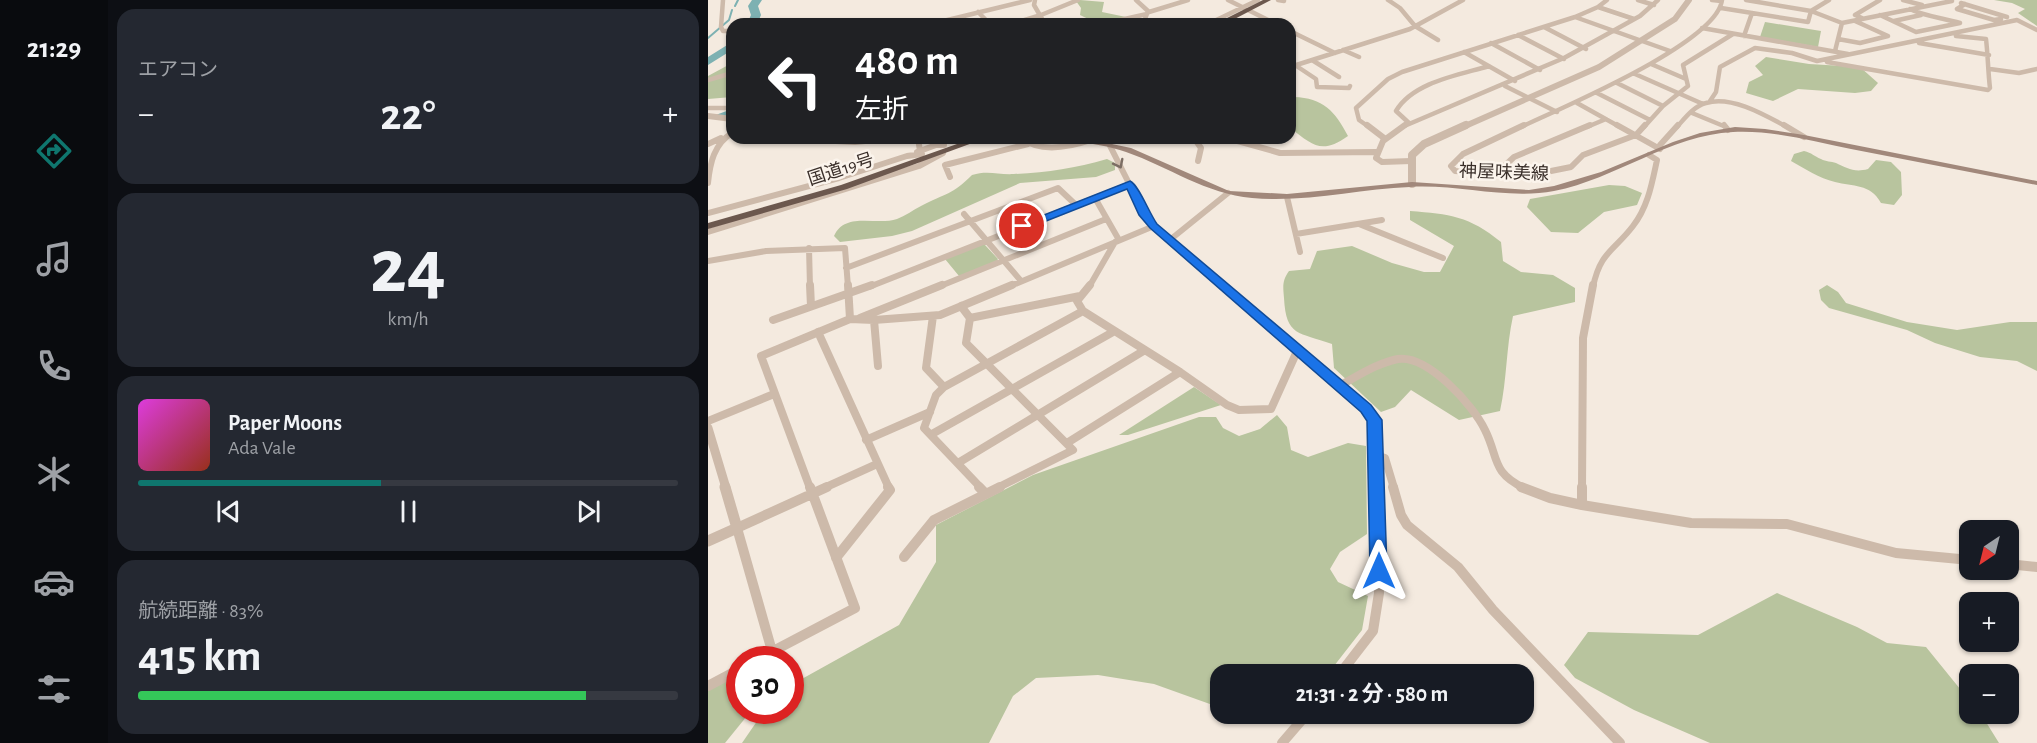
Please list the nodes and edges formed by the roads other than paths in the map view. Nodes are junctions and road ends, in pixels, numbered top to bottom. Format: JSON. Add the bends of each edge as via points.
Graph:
{"nodes":[{"id":1,"x":723,"y":0,"type":"edge"},
{"id":2,"x":1030,"y":0,"type":"edge"},
{"id":3,"x":1035,"y":0,"type":"edge"},
{"id":4,"x":1078,"y":0,"type":"edge"},
{"id":5,"x":1136,"y":0,"type":"edge"},
{"id":6,"x":1188,"y":0,"type":"edge"},
{"id":7,"x":1228,"y":0,"type":"edge"},
{"id":8,"x":1258,"y":0,"type":"edge"},
{"id":9,"x":1268,"y":0,"type":"edge"},
{"id":10,"x":1280,"y":0,"type":"edge"},
{"id":11,"x":1388,"y":0,"type":"edge"},
{"id":12,"x":1463,"y":0,"type":"edge"},
{"id":13,"x":1607,"y":0,"type":"edge"},
{"id":14,"x":1638,"y":0,"type":"edge"},
{"id":15,"x":1689,"y":0,"type":"edge"},
{"id":16,"x":1712,"y":0,"type":"edge"},
{"id":17,"x":1746,"y":0,"type":"edge"},
{"id":18,"x":1817,"y":0,"type":"edge"},
{"id":19,"x":1880,"y":0,"type":"edge"},
{"id":20,"x":1903,"y":0,"type":"edge"},
{"id":21,"x":1951,"y":0,"type":"edge"},
{"id":22,"x":1828,"y":1,"type":"edge"},
{"id":23,"x":1656,"y":3,"type":"edge"},
{"id":24,"x":1721,"y":3,"type":"edge"},
{"id":25,"x":1965,"y":4,"type":"junction"},
{"id":26,"x":1925,"y":6,"type":"junction"},
{"id":27,"x":1598,"y":8,"type":"junction"},
{"id":28,"x":1910,"y":9,"type":"junction"},
{"id":29,"x":1249,"y":10,"type":"junction"},
{"id":30,"x":1811,"y":11,"type":"junction"},
{"id":31,"x":978,"y":12,"type":"junction"},
{"id":32,"x":1148,"y":13,"type":"junction"},
{"id":33,"x":1752,"y":13,"type":"junction"},
{"id":34,"x":1041,"y":15,"type":"junction"},
{"id":35,"x":1880,"y":15,"type":"junction"},
{"id":36,"x":1921,"y":15,"type":"junction"},
{"id":37,"x":1575,"y":17,"type":"junction"},
{"id":38,"x":954,"y":18,"type":"edge"},
{"id":39,"x":984,"y":18,"type":"edge"},
{"id":40,"x":1031,"y":18,"type":"edge"},
{"id":41,"x":1043,"y":18,"type":"edge"},
{"id":42,"x":1127,"y":18,"type":"edge"},
{"id":43,"x":1146,"y":18,"type":"edge"},
{"id":44,"x":1226,"y":18,"type":"edge"},
{"id":45,"x":1232,"y":18,"type":"edge"},
{"id":46,"x":1238,"y":18,"type":"edge"},
{"id":47,"x":1264,"y":18,"type":"edge"},
{"id":48,"x":1863,"y":19,"type":"junction"},
{"id":49,"x":1634,"y":20,"type":"junction"},
{"id":50,"x":1854,"y":21,"type":"junction"},
{"id":51,"x":1894,"y":21,"type":"junction"},
{"id":52,"x":1842,"y":23,"type":"junction"},
{"id":53,"x":1415,"y":26,"type":"junction"},
{"id":54,"x":1544,"y":27,"type":"junction"},
{"id":55,"x":1702,"y":28,"type":"junction"},
{"id":56,"x":2037,"y":30,"type":"edge"},
{"id":57,"x":726,"y":31,"type":"edge"},
{"id":58,"x":1614,"y":31,"type":"junction"},
{"id":59,"x":1296,"y":34,"type":"edge"},
{"id":60,"x":1733,"y":34,"type":"junction"},
{"id":61,"x":1518,"y":35,"type":"junction"},
{"id":62,"x":1949,"y":35,"type":"junction"},
{"id":63,"x":1744,"y":36,"type":"junction"},
{"id":64,"x":1838,"y":39,"type":"junction"},
{"id":65,"x":1438,"y":40,"type":"dead end"},
{"id":66,"x":1641,"y":41,"type":"junction"},
{"id":67,"x":1914,"y":42,"type":"junction"},
{"id":68,"x":1491,"y":43,"type":"junction"},
{"id":69,"x":1794,"y":44,"type":"junction"},
{"id":70,"x":1586,"y":49,"type":"junction"},
{"id":71,"x":1343,"y":50,"type":"junction"},
{"id":72,"x":1670,"y":51,"type":"junction"},
{"id":73,"x":1835,"y":51,"type":"junction"},
{"id":74,"x":1335,"y":52,"type":"junction"},
{"id":75,"x":1464,"y":52,"type":"junction"},
{"id":76,"x":1792,"y":53,"type":"junction"},
{"id":77,"x":1854,"y":55,"type":"junction"},
{"id":78,"x":1989,"y":55,"type":"junction"},
{"id":79,"x":1359,"y":57,"type":"dead end"},
{"id":80,"x":1564,"y":59,"type":"junction"},
{"id":81,"x":1312,"y":60,"type":"junction"},
{"id":82,"x":1823,"y":60,"type":"junction"},
{"id":83,"x":1651,"y":64,"type":"junction"},
{"id":84,"x":1296,"y":65,"type":"edge"},
{"id":85,"x":1489,"y":66,"type":"junction"},
{"id":86,"x":1296,"y":68,"type":"edge"},
{"id":87,"x":1990,"y":69,"type":"junction"},
{"id":88,"x":2037,"y":69,"type":"edge"},
{"id":89,"x":1540,"y":70,"type":"junction"},
{"id":90,"x":1635,"y":74,"type":"junction"},
{"id":91,"x":726,"y":75,"type":"edge"},
{"id":92,"x":1339,"y":76,"type":"dead end"},
{"id":93,"x":1686,"y":79,"type":"junction"},
{"id":94,"x":708,"y":80,"type":"edge"},
{"id":95,"x":1515,"y":81,"type":"junction"},
{"id":96,"x":1617,"y":83,"type":"junction"},
{"id":97,"x":1350,"y":86,"type":"dead end"},
{"id":98,"x":1505,"y":86,"type":"junction"},
{"id":99,"x":1597,"y":93,"type":"junction"},
{"id":100,"x":1679,"y":93,"type":"junction"},
{"id":101,"x":1531,"y":98,"type":"junction"},
{"id":102,"x":1710,"y":101,"type":"junction"},
{"id":103,"x":1577,"y":103,"type":"junction"},
{"id":104,"x":1703,"y":104,"type":"junction"},
{"id":105,"x":1664,"y":106,"type":"junction"},
{"id":106,"x":708,"y":108,"type":"edge"},
{"id":107,"x":726,"y":108,"type":"edge"},
{"id":108,"x":1557,"y":112,"type":"junction"},
{"id":109,"x":1692,"y":113,"type":"junction"},
{"id":110,"x":708,"y":116,"type":"edge"},
{"id":111,"x":726,"y":119,"type":"edge"},
{"id":112,"x":1606,"y":119,"type":"junction"},
{"id":113,"x":1650,"y":120,"type":"junction"},
{"id":114,"x":1409,"y":123,"type":"junction"},
{"id":115,"x":1728,"y":130,"type":"junction"},
{"id":116,"x":1636,"y":135,"type":"junction"},
{"id":117,"x":726,"y":136,"type":"edge"},
{"id":118,"x":1804,"y":137,"type":"junction"},
{"id":119,"x":721,"y":138,"type":"junction"},
{"id":120,"x":1384,"y":138,"type":"junction"},
{"id":121,"x":708,"y":144,"type":"edge"},
{"id":122,"x":919,"y":144,"type":"edge"},
{"id":123,"x":954,"y":144,"type":"edge"},
{"id":124,"x":961,"y":144,"type":"edge"},
{"id":125,"x":1028,"y":144,"type":"joint"},
{"id":126,"x":1073,"y":144,"type":"edge"},
{"id":127,"x":1109,"y":144,"type":"edge"},
{"id":128,"x":1114,"y":144,"type":"edge"},
{"id":129,"x":1199,"y":144,"type":"edge"},
{"id":130,"x":1248,"y":144,"type":"edge"},
{"id":131,"x":944,"y":149,"type":"junction"},
{"id":132,"x":1660,"y":149,"type":"junction"},
{"id":133,"x":921,"y":152,"type":"junction"},
{"id":134,"x":1376,"y":152,"type":"junction"},
{"id":135,"x":1649,"y":154,"type":"junction"},
{"id":136,"x":1198,"y":161,"type":"dead end"},
{"id":137,"x":1411,"y":161,"type":"junction"},
{"id":138,"x":1496,"y":174,"type":"junction"},
{"id":139,"x":950,"y":177,"type":"dead end"},
{"id":140,"x":708,"y":183,"type":"edge"},
{"id":141,"x":2037,"y":183,"type":"edge"},
{"id":142,"x":1130,"y":184,"type":"junction"},
{"id":143,"x":1412,"y":184,"type":"junction"},
{"id":144,"x":804,"y":188,"type":"junction"},
{"id":145,"x":816,"y":189,"type":"junction"},
{"id":146,"x":1228,"y":193,"type":"junction"},
{"id":147,"x":1287,"y":197,"type":"junction"},
{"id":148,"x":1095,"y":198,"type":"junction"},
{"id":149,"x":1076,"y":206,"type":"junction"},
{"id":150,"x":708,"y":213,"type":"edge"},
{"id":151,"x":964,"y":214,"type":"dead end"},
{"id":152,"x":1107,"y":219,"type":"junction"},
{"id":153,"x":708,"y":220,"type":"edge"},
{"id":154,"x":1382,"y":220,"type":"dead end"},
{"id":155,"x":970,"y":222,"type":"junction"},
{"id":156,"x":1359,"y":224,"type":"junction"},
{"id":157,"x":708,"y":226,"type":"edge"},
{"id":158,"x":1154,"y":226,"type":"junction"},
{"id":159,"x":708,"y":232,"type":"edge"},
{"id":160,"x":1296,"y":234,"type":"junction"},
{"id":161,"x":1172,"y":239,"type":"junction"},
{"id":162,"x":986,"y":240,"type":"junction"},
{"id":163,"x":1117,"y":241,"type":"junction"},
{"id":164,"x":809,"y":248,"type":"junction"},
{"id":165,"x":1300,"y":252,"type":"dead end"},
{"id":166,"x":1443,"y":258,"type":"dead end"},
{"id":167,"x":1003,"y":260,"type":"junction"},
{"id":168,"x":708,"y":261,"type":"edge"},
{"id":169,"x":846,"y":268,"type":"junction"},
{"id":170,"x":1021,"y":281,"type":"junction"},
{"id":171,"x":847,"y":295,"type":"junction"},
{"id":172,"x":1080,"y":297,"type":"junction"},
{"id":173,"x":811,"y":306,"type":"junction"},
{"id":174,"x":961,"y":306,"type":"junction"},
{"id":175,"x":1083,"y":311,"type":"junction"},
{"id":176,"x":933,"y":316,"type":"junction"},
{"id":177,"x":970,"y":318,"type":"junction"},
{"id":178,"x":773,"y":320,"type":"dead end"},
{"id":179,"x":853,"y":320,"type":"junction"},
{"id":180,"x":874,"y":320,"type":"junction"},
{"id":181,"x":1113,"y":332,"type":"junction"},
{"id":182,"x":818,"y":333,"type":"junction"},
{"id":183,"x":1145,"y":350,"type":"junction"},
{"id":184,"x":1298,"y":350,"type":"junction"},
{"id":185,"x":986,"y":364,"type":"junction"},
{"id":186,"x":878,"y":366,"type":"dead end"},
{"id":187,"x":1180,"y":372,"type":"junction"},
{"id":188,"x":1339,"y":386,"type":"junction"},
{"id":189,"x":944,"y":387,"type":"junction"},
{"id":190,"x":1012,"y":389,"type":"junction"},
{"id":191,"x":774,"y":394,"type":"junction"},
{"id":192,"x":930,"y":412,"type":"junction"},
{"id":193,"x":1038,"y":415,"type":"junction"},
{"id":194,"x":708,"y":421,"type":"edge"},
{"id":195,"x":708,"y":428,"type":"edge"},
{"id":196,"x":932,"y":434,"type":"junction"},
{"id":197,"x":866,"y":440,"type":"junction"},
{"id":198,"x":1067,"y":443,"type":"junction"},
{"id":199,"x":1376,"y":455,"type":"junction"},
{"id":200,"x":958,"y":463,"type":"junction"},
{"id":201,"x":877,"y":464,"type":"junction"},
{"id":202,"x":985,"y":493,"type":"junction"},
{"id":203,"x":812,"y":494,"type":"junction"},
{"id":204,"x":1582,"y":505,"type":"junction"},
{"id":205,"x":737,"y":528,"type":"junction"},
{"id":206,"x":708,"y":541,"type":"edge"},
{"id":207,"x":904,"y":557,"type":"dead end"},
{"id":208,"x":836,"y":558,"type":"junction"},
{"id":209,"x":1959,"y":559,"type":"edge"},
{"id":210,"x":2019,"y":565,"type":"edge"},
{"id":211,"x":2037,"y":567,"type":"edge"},
{"id":212,"x":771,"y":646,"type":"edge"},
{"id":213,"x":782,"y":646,"type":"edge"},
{"id":214,"x":1348,"y":664,"type":"edge"},
{"id":215,"x":726,"y":676,"type":"edge"},
{"id":216,"x":708,"y":686,"type":"edge"},
{"id":217,"x":1298,"y":724,"type":"edge"},
{"id":218,"x":1282,"y":743,"type":"edge"},
{"id":219,"x":1620,"y":743,"type":"edge"}],
"edges":[{"from":1,"to":57,"type":"street","via":[[722,27]]},
{"from":2,"to":31,"type":"street"},
{"from":3,"to":34,"type":"street"},
{"from":4,"to":34,"type":"street"},
{"from":5,"to":32,"type":"street"},
{"from":6,"to":32,"type":"street"},
{"from":7,"to":29,"type":"street"},
{"from":8,"to":29,"type":"street"},
{"from":9,"to":29,"type":"highway"},
{"from":10,"to":29,"type":"highway"},
{"from":11,"to":53,"type":"street"},
{"from":12,"to":53,"type":"street"},
{"from":13,"to":27,"type":"street"},
{"from":14,"to":23,"type":"street"},
{"from":15,"to":66,"type":"street","via":[[1675,19]]},
{"from":16,"to":24,"type":"street"},
{"from":17,"to":30,"type":"street"},
{"from":18,"to":22,"type":"street"},
{"from":19,"to":48,"type":"street","via":[[1855,15]]},
{"from":20,"to":26,"type":"street"},
{"from":21,"to":25,"type":"street"},
{"from":21,"to":26,"type":"street"},
{"from":22,"to":30,"type":"street"},
{"from":23,"to":49,"type":"street"},
{"from":24,"to":33,"type":"street"},
{"from":24,"to":55,"type":"street","via":[[1715,18]]},
{"from":25,"to":25,"type":"street","via":[[1957,9],[1994,20],[2008,17]]},
{"from":26,"to":28,"type":"street"},
{"from":27,"to":37,"type":"street"},
{"from":27,"to":49,"type":"street"},
{"from":28,"to":35,"type":"street"},
{"from":28,"to":36,"type":"street"},
{"from":29,"to":44,"type":"street"},
{"from":29,"to":45,"type":"highway"},
{"from":29,"to":46,"type":"highway"},
{"from":29,"to":47,"type":"street"},
{"from":30,"to":33,"type":"street","via":[[1808,22]]},
{"from":30,"to":52,"type":"street"},
{"from":31,"to":38,"type":"street"},
{"from":31,"to":39,"type":"street"},
{"from":32,"to":42,"type":"street"},
{"from":32,"to":43,"type":"street"},
{"from":33,"to":63,"type":"street"},
{"from":34,"to":40,"type":"street"},
{"from":34,"to":41,"type":"street"},
{"from":35,"to":48,"type":"street"},
{"from":35,"to":51,"type":"street"},
{"from":36,"to":51,"type":"street"},
{"from":36,"to":51,"type":"street","via":[[1960,23],[1916,32]]},
{"from":37,"to":54,"type":"street"},
{"from":37,"to":58,"type":"street"},
{"from":48,"to":50,"type":"street"},
{"from":49,"to":58,"type":"street"},
{"from":50,"to":52,"type":"street"},
{"from":50,"to":64,"type":"street","via":[[1888,36],[1860,43]]},
{"from":52,"to":64,"type":"street"},
{"from":53,"to":65,"type":"street"},
{"from":53,"to":71,"type":"street"},
{"from":54,"to":61,"type":"street"},
{"from":54,"to":70,"type":"street"},
{"from":55,"to":60,"type":"street"},
{"from":55,"to":72,"type":"street"},
{"from":56,"to":62,"type":"street","via":[[2017,20]]},
{"from":58,"to":66,"type":"street"},
{"from":58,"to":70,"type":"street"},
{"from":59,"to":74,"type":"street"},
{"from":60,"to":63,"type":"street"},
{"from":60,"to":93,"type":"street","via":[[1683,65]]},
{"from":61,"to":68,"type":"street"},
{"from":61,"to":80,"type":"street"},
{"from":62,"to":67,"type":"street"},
{"from":62,"to":78,"type":"street","via":[[1986,39]]},
{"from":63,"to":69,"type":"street"},
{"from":64,"to":73,"type":"street"},
{"from":66,"to":72,"type":"street"},
{"from":66,"to":101,"type":"street","via":[[1599,67]]},
{"from":67,"to":77,"type":"street"},
{"from":67,"to":78,"type":"street"},
{"from":68,"to":75,"type":"street"},
{"from":68,"to":89,"type":"street"},
{"from":69,"to":73,"type":"street"},
{"from":69,"to":76,"type":"street"},
{"from":70,"to":80,"type":"street"},
{"from":71,"to":74,"type":"street"},
{"from":71,"to":79,"type":"street"},
{"from":72,"to":83,"type":"street"},
{"from":73,"to":77,"type":"street"},
{"from":74,"to":81,"type":"street"},
{"from":75,"to":85,"type":"street"},
{"from":75,"to":120,"type":"street","via":[[1394,75],[1359,103],[1359,120]]},
{"from":76,"to":82,"type":"street"},
{"from":76,"to":102,"type":"street","via":[[1751,48],[1718,70],[1716,92]]},
{"from":77,"to":82,"type":"street"},
{"from":78,"to":87,"type":"street"},
{"from":80,"to":89,"type":"street"},
{"from":81,"to":84,"type":"street"},
{"from":81,"to":92,"type":"street"},
{"from":82,"to":87,"type":"street","via":[[1988,90]]},
{"from":83,"to":90,"type":"street"},
{"from":83,"to":93,"type":"street"},
{"from":85,"to":95,"type":"street"},
{"from":85,"to":114,"type":"street","via":[[1410,95],[1396,111]]},
{"from":86,"to":97,"type":"street","via":[[1316,79],[1317,87]]},
{"from":87,"to":88,"type":"street","via":[[2019,73]]},
{"from":89,"to":95,"type":"street"},
{"from":90,"to":96,"type":"street"},
{"from":90,"to":100,"type":"street"},
{"from":91,"to":94,"type":"street"},
{"from":93,"to":100,"type":"street","via":[[1688,86]]},
{"from":95,"to":98,"type":"street"},
{"from":96,"to":99,"type":"street"},
{"from":96,"to":105,"type":"street"},
{"from":98,"to":101,"type":"street"},
{"from":98,"to":114,"type":"street"},
{"from":99,"to":103,"type":"street"},
{"from":99,"to":113,"type":"street"},
{"from":100,"to":104,"type":"street"},
{"from":100,"to":105,"type":"street"},
{"from":101,"to":108,"type":"street"},
{"from":101,"to":137,"type":"street","via":[[1430,140],[1416,150]]},
{"from":102,"to":104,"type":"street"},
{"from":102,"to":118,"type":"street","via":[[1759,113]]},
{"from":103,"to":108,"type":"street"},
{"from":103,"to":112,"type":"street"},
{"from":104,"to":109,"type":"street"},
{"from":105,"to":113,"type":"street"},
{"from":106,"to":107,"type":"street"},
{"from":108,"to":138,"type":"street","via":[[1463,154],[1451,166],[1455,171]]},
{"from":109,"to":115,"type":"street"},
{"from":109,"to":132,"type":"street"},
{"from":110,"to":111,"type":"street"},
{"from":112,"to":116,"type":"street"},
{"from":112,"to":138,"type":"street","via":[[1514,157]]},
{"from":113,"to":116,"type":"street"},
{"from":114,"to":120,"type":"street"},
{"from":115,"to":118,"type":"main road","name":"神屋味美線"},
{"from":115,"to":132,"type":"main road","name":"神屋味美線"},
{"from":116,"to":132,"type":"street"},
{"from":116,"to":138,"type":"street","via":[[1583,155],[1570,167],[1526,176]]},
{"from":117,"to":119,"type":"street"},
{"from":118,"to":141,"type":"main road","name":"神屋味美線"},
{"from":119,"to":121,"type":"street"},
{"from":119,"to":140,"type":"street"},
{"from":120,"to":134,"type":"street"},
{"from":122,"to":133,"type":"street"},
{"from":123,"to":131,"type":"highway","name":"国道19号"},
{"from":124,"to":131,"type":"highway","name":"国道19号"},
{"from":125,"to":126,"type":"street"},
{"from":125,"to":139,"type":"street","via":[[945,165]]},
{"from":127,"to":142,"type":"street","one_way":true},
{"from":128,"to":146,"type":"main road","name":"神屋味美線"},
{"from":129,"to":136,"type":"street","via":[[1202,153]]},
{"from":130,"to":134,"type":"street","via":[[1280,153]]},
{"from":131,"to":133,"type":"highway","name":"国道19号"},
{"from":131,"to":157,"type":"highway","name":"国道19号","via":[[844,187]]},
{"from":131,"to":159,"type":"street","via":[[919,166]]},
{"from":132,"to":135,"type":"main road","name":"神屋味美線"},
{"from":133,"to":144,"type":"street"},
{"from":133,"to":145,"type":"highway","name":"国道19号"},
{"from":134,"to":137,"type":"street","via":[[1376,158],[1382,162]]},
{"from":135,"to":143,"type":"main road","name":"神屋味美線","via":[[1580,183],[1547,191]]},
{"from":135,"to":204,"type":"street","via":[[1657,160],[1650,196],[1634,225],[1601,260],[1588,309],[1583,338]]},
{"from":137,"to":143,"type":"street"},
{"from":142,"to":148,"type":"street"},
{"from":142,"to":158,"type":"street","via":[[1144,215]]},
{"from":143,"to":147,"type":"main road","name":"神屋味美線"},
{"from":144,"to":145,"type":"highway"},
{"from":144,"to":150,"type":"street"},
{"from":145,"to":153,"type":"highway","name":"国道19号"},
{"from":146,"to":147,"type":"main road","name":"神屋味美線"},
{"from":146,"to":161,"type":"street"},
{"from":147,"to":160,"type":"street"},
{"from":148,"to":149,"type":"street"},
{"from":148,"to":152,"type":"street"},
{"from":149,"to":155,"type":"street","via":[[1058,189]]},
{"from":149,"to":162,"type":"street"},
{"from":151,"to":155,"type":"street"},
{"from":152,"to":163,"type":"street"},
{"from":152,"to":167,"type":"street"},
{"from":154,"to":156,"type":"street"},
{"from":155,"to":162,"type":"street"},
{"from":155,"to":169,"type":"street"},
{"from":156,"to":160,"type":"street"},
{"from":156,"to":166,"type":"street"},
{"from":158,"to":161,"type":"street"},
{"from":158,"to":163,"type":"street"},
{"from":160,"to":165,"type":"street"},
{"from":161,"to":184,"type":"street"},
{"from":162,"to":167,"type":"street"},
{"from":162,"to":171,"type":"street"},
{"from":163,"to":170,"type":"street"},
{"from":163,"to":172,"type":"street"},
{"from":164,"to":168,"type":"street","via":[[766,250]]},
{"from":164,"to":169,"type":"street","via":[[845,248]]},
{"from":164,"to":173,"type":"street"},
{"from":167,"to":170,"type":"street"},
{"from":167,"to":179,"type":"street"},
{"from":169,"to":171,"type":"street"},
{"from":170,"to":174,"type":"street"},
{"from":171,"to":173,"type":"street"},
{"from":171,"to":179,"type":"street"},
{"from":172,"to":175,"type":"street","via":[[1077,301]]},
{"from":172,"to":177,"type":"street"},
{"from":173,"to":178,"type":"street"},
{"from":174,"to":176,"type":"street"},
{"from":174,"to":177,"type":"street"},
{"from":175,"to":181,"type":"street"},
{"from":175,"to":185,"type":"street"},
{"from":176,"to":180,"type":"street"},
{"from":176,"to":189,"type":"street","via":[[926,368]]},
{"from":177,"to":185,"type":"street","via":[[966,343]]},
{"from":179,"to":180,"type":"street"},
{"from":179,"to":182,"type":"street"},
{"from":180,"to":186,"type":"street"},
{"from":181,"to":183,"type":"street"},
{"from":181,"to":190,"type":"street"},
{"from":182,"to":191,"type":"street","via":[[761,356]]},
{"from":182,"to":197,"type":"street"},
{"from":183,"to":187,"type":"street"},
{"from":183,"to":193,"type":"street"},
{"from":184,"to":187,"type":"street","via":[[1271,409],[1239,410],[1209,395]]},
{"from":184,"to":188,"type":"street"},
{"from":185,"to":189,"type":"street"},
{"from":185,"to":190,"type":"street"},
{"from":187,"to":198,"type":"street"},
{"from":188,"to":199,"type":"street","via":[[1374,420]]},
{"from":188,"to":204,"type":"street","via":[[1392,361],[1418,362],[1472,410],[1485,429],[1500,472],[1551,500]]},
{"from":189,"to":192,"type":"street","via":[[936,395]]},
{"from":190,"to":193,"type":"street"},
{"from":190,"to":196,"type":"street"},
{"from":191,"to":194,"type":"street"},
{"from":191,"to":203,"type":"street"},
{"from":192,"to":196,"type":"street","via":[[924,428]]},
{"from":192,"to":197,"type":"street"},
{"from":193,"to":198,"type":"street"},
{"from":193,"to":200,"type":"street"},
{"from":195,"to":205,"type":"street"},
{"from":196,"to":200,"type":"street"},
{"from":197,"to":201,"type":"street"},
{"from":198,"to":202,"type":"street","via":[[1073,450]]},
{"from":199,"to":214,"type":"street","via":[[1379,593],[1373,631]]},
{"from":199,"to":219,"type":"street","via":[[1385,458],[1407,525],[1458,567],[1493,610]]},
{"from":200,"to":202,"type":"street"},
{"from":201,"to":203,"type":"street"},
{"from":201,"to":208,"type":"street","via":[[890,490]]},
{"from":202,"to":207,"type":"street","via":[[934,520]]},
{"from":203,"to":205,"type":"street"},
{"from":203,"to":208,"type":"street"},
{"from":204,"to":209,"type":"street","via":[[1690,523],[1787,524],[1896,553]]},
{"from":205,"to":206,"type":"street"},
{"from":205,"to":212,"type":"street"},
{"from":208,"to":213,"type":"street","via":[[855,608]]},
{"from":210,"to":211,"type":"street"},
{"from":215,"to":216,"type":"street"},
{"from":217,"to":218,"type":"street"}]}
